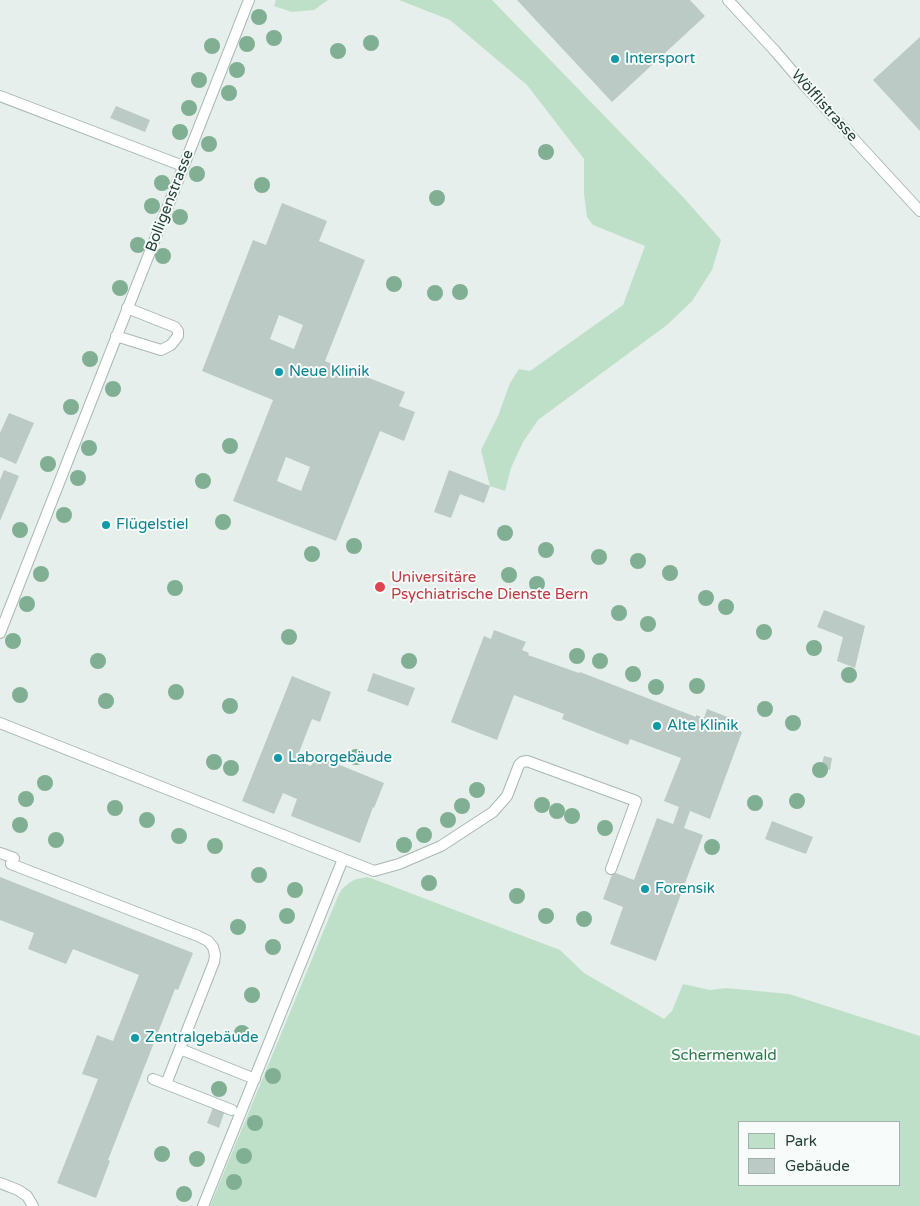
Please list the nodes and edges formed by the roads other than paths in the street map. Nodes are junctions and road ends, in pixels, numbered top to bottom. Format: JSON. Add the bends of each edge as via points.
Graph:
{"nodes":[{"id":1,"x":249,"y":0,"type":"edge"},
{"id":2,"x":728,"y":0,"type":"edge"},
{"id":3,"x":0,"y":96,"type":"edge"},
{"id":4,"x":183,"y":166,"type":"junction"},
{"id":5,"x":920,"y":211,"type":"edge"},
{"id":6,"x":127,"y":308,"type":"junction"},
{"id":7,"x":116,"y":336,"type":"junction"},
{"id":8,"x":0,"y":633,"type":"edge"},
{"id":9,"x":0,"y":723,"type":"edge"},
{"id":10,"x":0,"y":853,"type":"edge"},
{"id":11,"x":342,"y":859,"type":"junction"},
{"id":12,"x":611,"y":868,"type":"dead end"},
{"id":13,"x":180,"y":1049,"type":"junction"},
{"id":14,"x":255,"y":1078,"type":"junction"},
{"id":15,"x":153,"y":1079,"type":"dead end"},
{"id":16,"x":166,"y":1084,"type":"junction"},
{"id":17,"x":232,"y":1110,"type":"dead end"},
{"id":18,"x":0,"y":1183,"type":"edge"},
{"id":19,"x":33,"y":1206,"type":"edge"},
{"id":20,"x":203,"y":1206,"type":"edge"}],
"edges":[{"from":1,"to":4,"type":"lane","name":"Bolligenstrasse"},
{"from":2,"to":5,"type":"lane","name":"Wölflistrasse"},
{"from":3,"to":4,"type":"lane"},
{"from":4,"to":6,"type":"lane","name":"Bolligenstrasse"},
{"from":6,"to":7,"type":"lane","name":"Bolligenstrasse"},
{"from":6,"to":7,"type":"lane","via":[[175,326],[178,336],[161,350]]},
{"from":7,"to":8,"type":"lane","name":"Bolligenstrasse"},
{"from":9,"to":11,"type":"lane"},
{"from":10,"to":13,"type":"lane","via":[[14,858],[11,864],[208,941],[216,955]]},
{"from":11,"to":12,"type":"lane","via":[[374,871],[441,846],[493,812],[507,796],[519,766],[528,761],[636,801]]},
{"from":11,"to":14,"type":"lane"},
{"from":13,"to":14,"type":"lane"},
{"from":13,"to":16,"type":"lane"},
{"from":14,"to":20,"type":"lane"},
{"from":15,"to":16,"type":"lane"},
{"from":16,"to":17,"type":"lane"},
{"from":18,"to":19,"type":"lane","via":[[27,1196]]}]}
